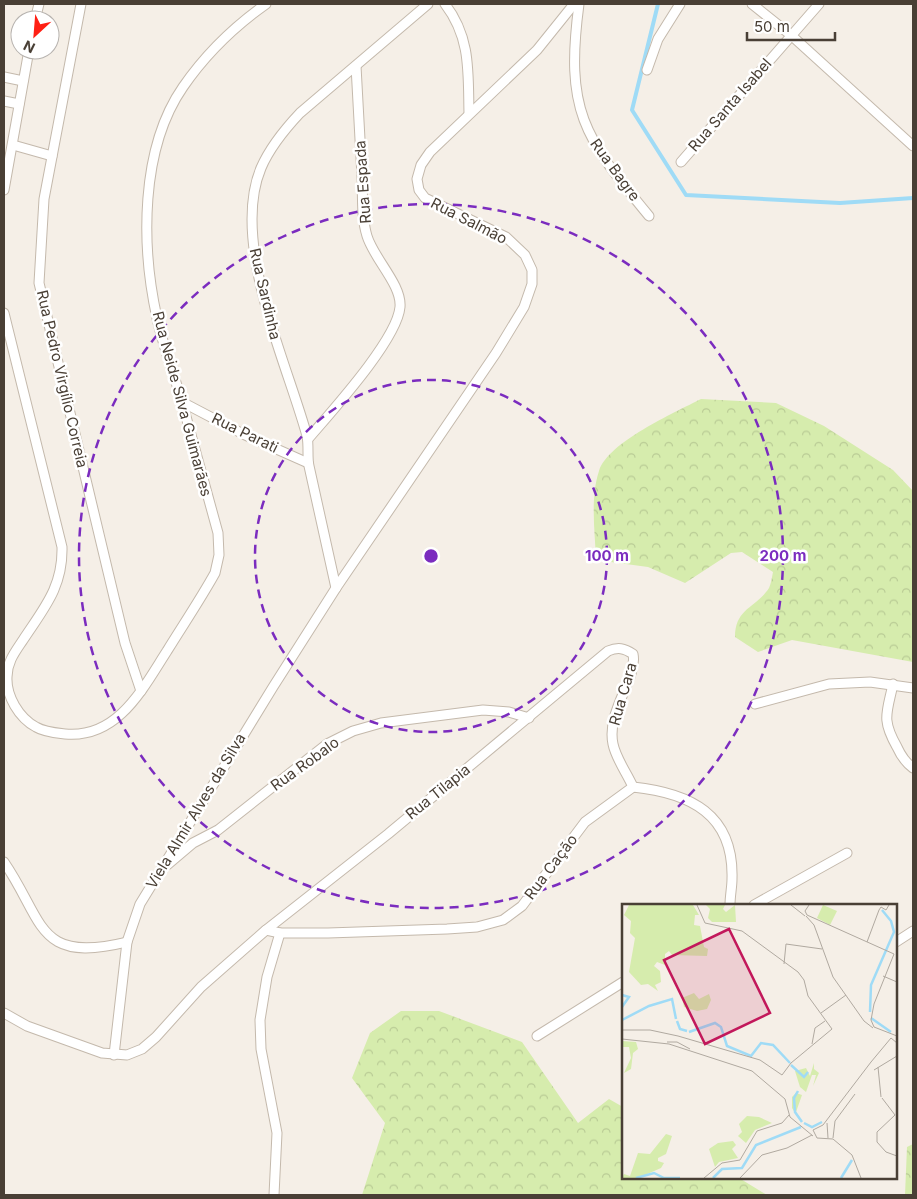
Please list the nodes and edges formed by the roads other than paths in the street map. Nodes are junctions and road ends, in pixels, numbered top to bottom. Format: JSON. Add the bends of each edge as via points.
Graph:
{"nodes":[{"id":1,"x":81,"y":4,"type":"edge"},
{"id":2,"x":266,"y":4,"type":"edge"},
{"id":3,"x":428,"y":4,"type":"edge"},
{"id":4,"x":445,"y":4,"type":"edge"},
{"id":5,"x":574,"y":4,"type":"edge"},
{"id":6,"x":579,"y":4,"type":"edge"},
{"id":7,"x":680,"y":4,"type":"edge"},
{"id":8,"x":752,"y":4,"type":"edge"},
{"id":9,"x":819,"y":4,"type":"edge"},
{"id":10,"x":792,"y":36,"type":"junction"},
{"id":11,"x":27,"y":60,"type":"edge"},
{"id":12,"x":356,"y":66,"type":"junction"},
{"id":13,"x":647,"y":70,"type":"dead end"},
{"id":14,"x":4,"y":77,"type":"edge"},
{"id":15,"x":23,"y":81,"type":"junction"},
{"id":16,"x":4,"y":101,"type":"edge"},
{"id":17,"x":19,"y":104,"type":"junction"},
{"id":18,"x":469,"y":113,"type":"junction"},
{"id":19,"x":13,"y":145,"type":"junction"},
{"id":20,"x":913,"y":146,"type":"edge"},
{"id":21,"x":52,"y":156,"type":"junction"},
{"id":22,"x":681,"y":162,"type":"dead end"},
{"id":23,"x":4,"y":190,"type":"edge"},
{"id":24,"x":650,"y":216,"type":"dead end"},
{"id":25,"x":4,"y":313,"type":"edge"},
{"id":26,"x":182,"y":402,"type":"junction"},
{"id":27,"x":308,"y":439,"type":"junction"},
{"id":28,"x":308,"y":463,"type":"junction"},
{"id":29,"x":336,"y":588,"type":"junction"},
{"id":30,"x":608,"y":651,"type":"joint"},
{"id":31,"x":6,"y":659,"type":"edge"},
{"id":32,"x":893,"y":684,"type":"junction"},
{"id":33,"x":913,"y":688,"type":"edge"},
{"id":34,"x":141,"y":691,"type":"junction"},
{"id":35,"x":755,"y":704,"type":"dead end"},
{"id":36,"x":529,"y":718,"type":"junction"},
{"id":37,"x":913,"y":768,"type":"edge"},
{"id":38,"x":633,"y":787,"type":"junction"},
{"id":39,"x":847,"y":853,"type":"dead end"},
{"id":40,"x":4,"y":862,"type":"edge"},
{"id":41,"x":163,"y":868,"type":"junction"},
{"id":42,"x":730,"y":904,"type":"edge"},
{"id":43,"x":756,"y":904,"type":"edge"},
{"id":44,"x":266,"y":930,"type":"junction"},
{"id":45,"x":913,"y":931,"type":"edge"},
{"id":46,"x":280,"y":932,"type":"junction"},
{"id":47,"x":897,"y":941,"type":"edge"},
{"id":48,"x":127,"y":942,"type":"junction"},
{"id":49,"x":622,"y":983,"type":"edge"},
{"id":50,"x":4,"y":1013,"type":"edge"},
{"id":51,"x":537,"y":1036,"type":"dead end"},
{"id":52,"x":114,"y":1055,"type":"junction"},
{"id":53,"x":274,"y":1195,"type":"edge"}],
"edges":[{"from":1,"to":21,"type":"street","name":"Rua Pedro Virgílio Correia"},
{"from":2,"to":26,"type":"street","name":"Rua Neide Silva Guimarães","via":[[215,47],[183,87],[166,118],[153,162],[147,204],[150,272],[157,317]]},
{"from":3,"to":12,"type":"street","name":"Rua Sardinha"},
{"from":4,"to":18,"type":"street","via":[[456,19],[465,42]]},
{"from":5,"to":18,"type":"street","name":"Rua Salmão","via":[[537,50]]},
{"from":6,"to":24,"type":"street","name":"Rua Bagre","via":[[573,72],[579,110],[590,137],[610,168]]},
{"from":7,"to":13,"type":"street","via":[[658,39]]},
{"from":8,"to":10,"type":"street"},
{"from":9,"to":10,"type":"street","name":"Rua Santa Isabel"},
{"from":10,"to":20,"type":"street"},
{"from":10,"to":22,"type":"street","name":"Rua Santa Isabel"},
{"from":11,"to":15,"type":"street"},
{"from":12,"to":27,"type":"street","name":"Rua Espada","via":[[364,222],[374,253],[400,294],[400,307],[396,323],[386,340]]},
{"from":12,"to":27,"type":"street","name":"Rua Sardinha","via":[[282,132],[260,170],[254,202],[252,236],[262,290]]},
{"from":14,"to":15,"type":"street"},
{"from":15,"to":17,"type":"street"},
{"from":16,"to":17,"type":"street"},
{"from":17,"to":19,"type":"street"},
{"from":18,"to":29,"type":"street","name":"Rua Salmão","via":[[430,152],[417,179],[419,190],[437,206],[506,237],[525,255],[532,270],[532,284],[524,307],[496,353]]},
{"from":19,"to":21,"type":"street"},
{"from":19,"to":23,"type":"street"},
{"from":21,"to":34,"type":"street","name":"Rua Pedro Virgílio Correia","via":[[44,199],[39,283],[125,643]]},
{"from":25,"to":31,"type":"street","via":[[62,547],[62,568],[57,584]]},
{"from":26,"to":28,"type":"street","name":"Rua Parati"},
{"from":26,"to":34,"type":"street","name":"Rua Neide Silva Guimarães","via":[[218,533],[219,555],[215,573],[201,598]]},
{"from":27,"to":28,"type":"street","name":"Rua Sardinha"},
{"from":28,"to":29,"type":"street","name":"Rua Sardinha"},
{"from":29,"to":41,"type":"street","name":"Viela Almir Alves da Silva","via":[[236,744]]},
{"from":30,"to":36,"type":"street","name":"Rua Tilapia"},
{"from":30,"to":38,"type":"street","name":"Rua Cara","via":[[616,647],[626,648],[634,654],[635,662],[618,705],[612,732],[613,745]]},
{"from":31,"to":34,"type":"street","name":"Rua Neide Silva Guimarães","via":[[11,699],[21,716],[36,728],[56,734],[93,732],[110,724],[125,712]]},
{"from":32,"to":33,"type":"street"},
{"from":32,"to":35,"type":"street","via":[[830,684]]},
{"from":32,"to":37,"type":"street","via":[[886,717],[887,729],[904,761]]},
{"from":36,"to":41,"type":"street","name":"Rua Robalo","via":[[483,710],[381,723],[353,731],[328,744],[218,830],[193,843]]},
{"from":36,"to":44,"type":"street","name":"Rua Tilapia"},
{"from":38,"to":42,"type":"street","via":[[680,795],[704,810],[721,827],[730,853]]},
{"from":38,"to":46,"type":"street","name":"Rua Cação","via":[[586,822],[522,906],[503,920],[477,927],[447,929]]},
{"from":39,"to":43,"type":"street"},
{"from":40,"to":48,"type":"street","via":[[39,926],[61,944],[98,948]]},
{"from":41,"to":48,"type":"street","name":"Viela Almir Alves da Silva","via":[[140,904]]},
{"from":44,"to":46,"type":"street","name":"Rua Cação"},
{"from":44,"to":52,"type":"street","name":"Rua Tilapia","via":[[202,987],[142,1049],[126,1055]]},
{"from":45,"to":47,"type":"street"},
{"from":46,"to":53,"type":"street","via":[[267,977],[260,1020],[261,1049],[276,1133]]},
{"from":48,"to":52,"type":"street","name":"Viela Almir Alves da Silva"},
{"from":49,"to":51,"type":"street"},
{"from":50,"to":52,"type":"street","via":[[27,1026]]}]}
